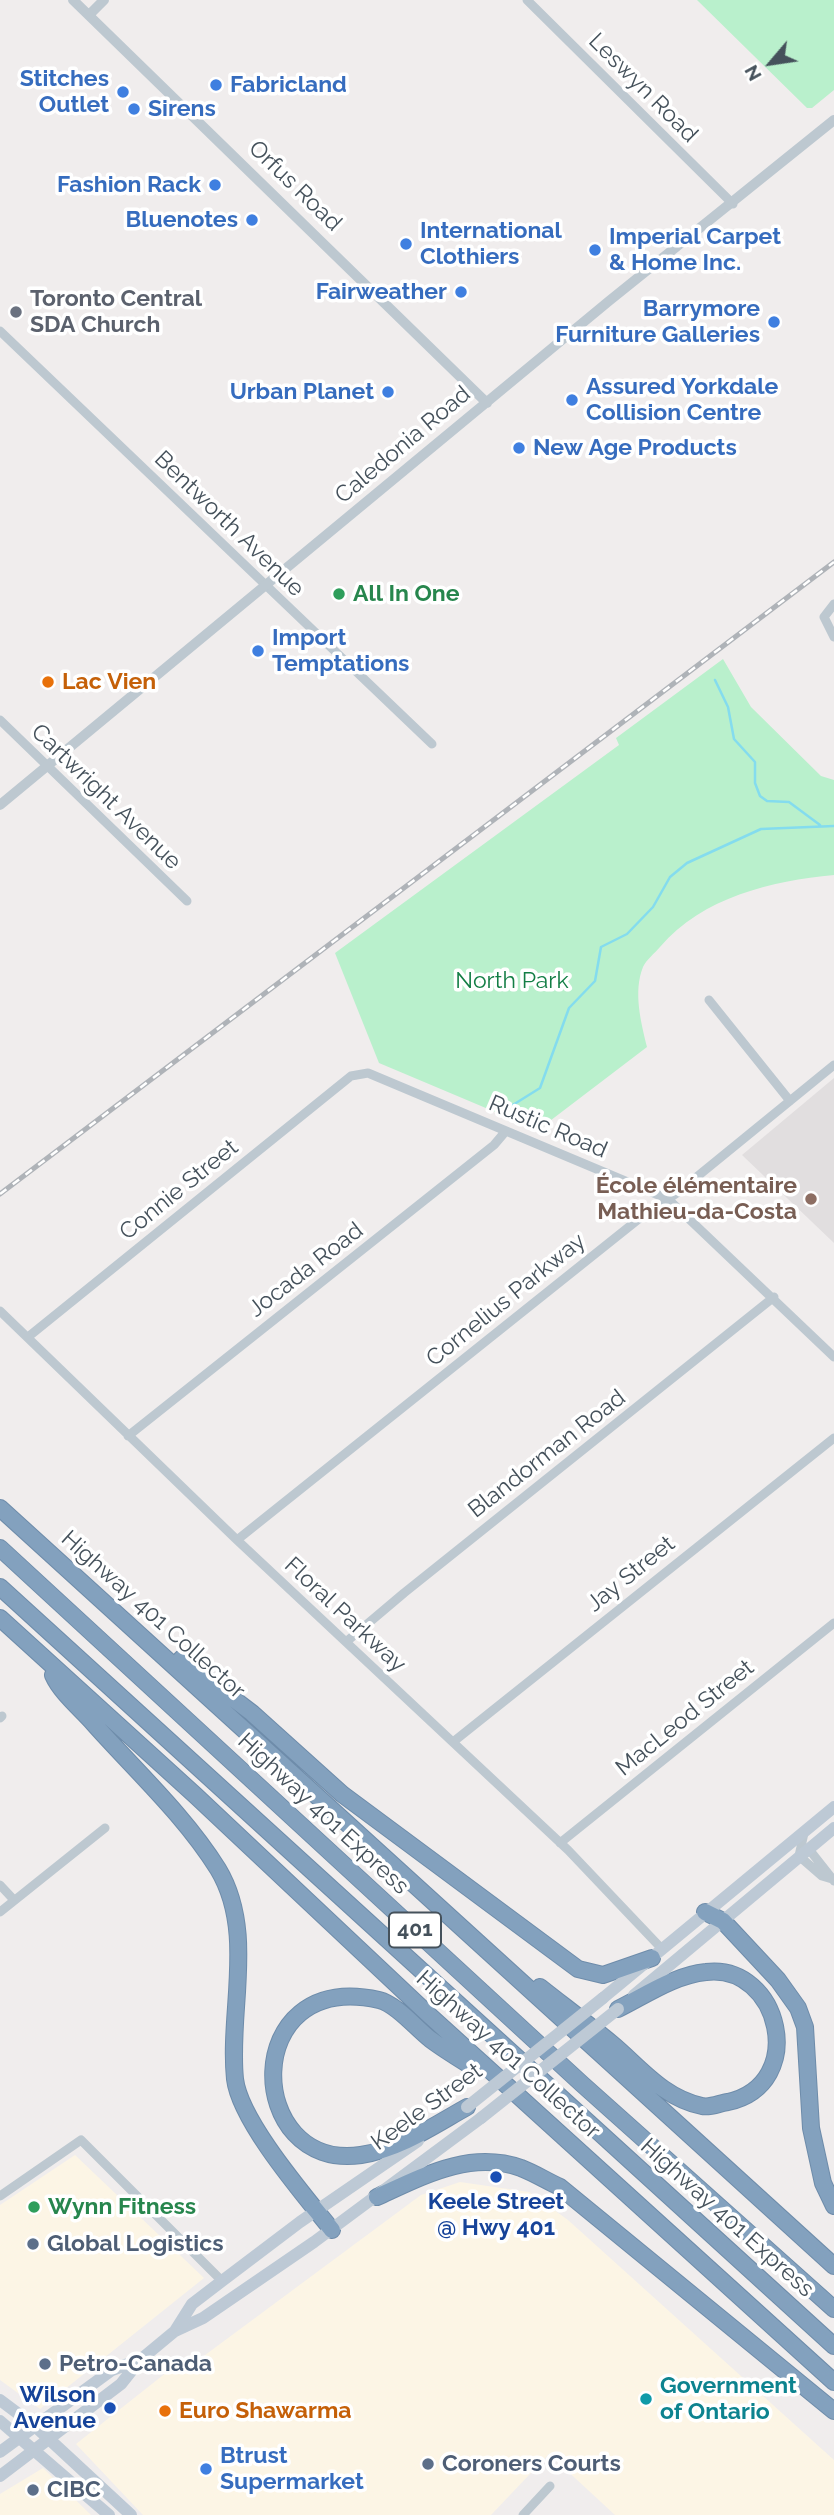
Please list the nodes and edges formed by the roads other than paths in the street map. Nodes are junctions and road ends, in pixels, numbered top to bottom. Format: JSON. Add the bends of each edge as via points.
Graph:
{"nodes":[{"id":1,"x":73,"y":0,"type":"edge"},
{"id":2,"x":104,"y":0,"type":"edge"},
{"id":3,"x":527,"y":0,"type":"edge"},
{"id":4,"x":89,"y":15,"type":"junction"},
{"id":5,"x":834,"y":120,"type":"edge"},
{"id":6,"x":733,"y":204,"type":"junction"},
{"id":7,"x":0,"y":331,"type":"edge"},
{"id":8,"x":487,"y":403,"type":"junction"},
{"id":9,"x":266,"y":586,"type":"junction"},
{"id":10,"x":834,"y":604,"type":"edge"},
{"id":11,"x":834,"y":637,"type":"edge"},
{"id":12,"x":0,"y":720,"type":"edge"},
{"id":13,"x":432,"y":744,"type":"dead end"},
{"id":14,"x":46,"y":767,"type":"junction"},
{"id":15,"x":0,"y":805,"type":"edge"},
{"id":16,"x":187,"y":901,"type":"dead end"},
{"id":17,"x":709,"y":1000,"type":"dead end"},
{"id":18,"x":834,"y":1065,"type":"edge"},
{"id":19,"x":355,"y":1074,"type":"joint"},
{"id":20,"x":790,"y":1101,"type":"junction"},
{"id":21,"x":505,"y":1132,"type":"junction"},
{"id":22,"x":668,"y":1199,"type":"junction"},
{"id":23,"x":774,"y":1297,"type":"junction"},
{"id":24,"x":0,"y":1311,"type":"edge"},
{"id":25,"x":28,"y":1337,"type":"junction"},
{"id":26,"x":834,"y":1357,"type":"edge"},
{"id":27,"x":128,"y":1436,"type":"junction"},
{"id":28,"x":834,"y":1438,"type":"edge"},
{"id":29,"x":0,"y":1508,"type":"edge"},
{"id":30,"x":237,"y":1540,"type":"junction"},
{"id":31,"x":0,"y":1548,"type":"edge"},
{"id":32,"x":0,"y":1587,"type":"edge"},
{"id":33,"x":96,"y":1594,"type":"junction"},
{"id":34,"x":0,"y":1618,"type":"edge"},
{"id":35,"x":834,"y":1623,"type":"edge"},
{"id":36,"x":346,"y":1642,"type":"junction"},
{"id":37,"x":47,"y":1660,"type":"junction"},
{"id":38,"x":453,"y":1742,"type":"junction"},
{"id":39,"x":834,"y":1807,"type":"edge"},
{"id":40,"x":105,"y":1828,"type":"dead end"},
{"id":41,"x":834,"y":1828,"type":"edge"},
{"id":42,"x":806,"y":1829,"type":"junction"},
{"id":43,"x":560,"y":1843,"type":"junction"},
{"id":44,"x":803,"y":1852,"type":"junction"},
{"id":45,"x":833,"y":1880,"type":"edge"},
{"id":46,"x":0,"y":1885,"type":"edge"},
{"id":47,"x":15,"y":1900,"type":"junction"},
{"id":48,"x":0,"y":1912,"type":"edge"},
{"id":49,"x":705,"y":1912,"type":"junction"},
{"id":50,"x":448,"y":1915,"type":"junction"},
{"id":51,"x":723,"y":1921,"type":"junction"},
{"id":52,"x":657,"y":1954,"type":"junction"},
{"id":53,"x":618,"y":2009,"type":"junction"},
{"id":54,"x":523,"y":2100,"type":"junction"},
{"id":55,"x":467,"y":2107,"type":"junction"},
{"id":56,"x":0,"y":2196,"type":"edge"},
{"id":57,"x":377,"y":2197,"type":"junction"},
{"id":58,"x":834,"y":2206,"type":"edge"},
{"id":59,"x":317,"y":2211,"type":"junction"},
{"id":60,"x":332,"y":2230,"type":"junction"},
{"id":61,"x":834,"y":2266,"type":"edge"},
{"id":62,"x":222,"y":2281,"type":"junction"},
{"id":63,"x":834,"y":2309,"type":"edge"},
{"id":64,"x":175,"y":2331,"type":"junction"},
{"id":65,"x":834,"y":2346,"type":"edge"},
{"id":66,"x":139,"y":2360,"type":"junction"},
{"id":67,"x":834,"y":2382,"type":"edge"},
{"id":68,"x":0,"y":2400,"type":"edge"},
{"id":69,"x":834,"y":2411,"type":"edge"},
{"id":70,"x":0,"y":2421,"type":"edge"},
{"id":71,"x":36,"y":2427,"type":"junction"},
{"id":72,"x":20,"y":2437,"type":"junction"},
{"id":73,"x":50,"y":2439,"type":"junction"},
{"id":74,"x":36,"y":2449,"type":"junction"},
{"id":75,"x":0,"y":2452,"type":"edge"},
{"id":76,"x":0,"y":2476,"type":"edge"},
{"id":77,"x":550,"y":2486,"type":"dead end"},
{"id":78,"x":109,"y":2515,"type":"edge"},
{"id":79,"x":131,"y":2515,"type":"edge"},
{"id":80,"x":523,"y":2515,"type":"edge"}],
"edges":[{"from":1,"to":4,"type":"street","name":"Orfus Road"},
{"from":2,"to":4,"type":"street"},
{"from":3,"to":6,"type":"street","name":"Leswyn Road"},
{"from":4,"to":8,"type":"street","name":"Orfus Road"},
{"from":5,"to":6,"type":"street","name":"Caledonia Road"},
{"from":6,"to":8,"type":"street","name":"Caledonia Road"},
{"from":7,"to":9,"type":"street","name":"Bentworth Avenue"},
{"from":8,"to":9,"type":"street","name":"Caledonia Road"},
{"from":9,"to":13,"type":"street","name":"Bentworth Avenue"},
{"from":9,"to":14,"type":"street","name":"Caledonia Road"},
{"from":10,"to":11,"type":"street","via":[[824,617]]},
{"from":12,"to":14,"type":"street","name":"Cartwright Avenue"},
{"from":14,"to":15,"type":"street","name":"Caledonia Road"},
{"from":14,"to":16,"type":"street","name":"Cartwright Avenue"},
{"from":17,"to":20,"type":"street"},
{"from":18,"to":20,"type":"street","name":"Cornelius Parkway"},
{"from":19,"to":21,"type":"street","name":"Rustic Road","via":[[383,1078]]},
{"from":19,"to":25,"type":"street","name":"Connie Street"},
{"from":20,"to":22,"type":"street","name":"Cornelius Parkway"},
{"from":21,"to":22,"type":"street","name":"Rustic Road"},
{"from":21,"to":27,"type":"street","name":"Jocada Road","via":[[495,1145]]},
{"from":22,"to":23,"type":"street","name":"Rustic Road"},
{"from":22,"to":30,"type":"street","name":"Cornelius Parkway"},
{"from":23,"to":26,"type":"street","name":"Rustic Road"},
{"from":23,"to":36,"type":"street","name":"Blandorman Road"},
{"from":24,"to":25,"type":"street","name":"Floral Parkway"},
{"from":25,"to":27,"type":"street","name":"Floral Parkway"},
{"from":27,"to":30,"type":"street","name":"Floral Parkway"},
{"from":28,"to":38,"type":"street","name":"Jay Street"},
{"from":29,"to":33,"type":"highway","name":"Highway 401 Collector","number":"401"},
{"from":30,"to":36,"type":"street","name":"Floral Parkway"},
{"from":31,"to":63,"type":"highway","name":"Highway 401 Express","number":"401","via":[[582,2084]]},
{"from":32,"to":65,"type":"highway","name":"Highway 401 Express","number":"401"},
{"from":33,"to":50,"type":"highway","name":"Highway 401 Collector","number":"401"},
{"from":33,"to":52,"type":"highway","via":[[253,1713],[342,1794],[578,1969],[603,1975]]},
{"from":34,"to":37,"type":"highway","name":"Highway 401 Collector","number":"401"},
{"from":35,"to":43,"type":"street","name":"MacLeod Street"},
{"from":36,"to":38,"type":"street","name":"Floral Parkway"},
{"from":37,"to":54,"type":"highway","name":"Highway 401 Collector","number":"401"},
{"from":37,"to":59,"type":"highway","via":[[56,1682],[219,1871],[233,1910],[239,1951],[235,2080],[261,2135]]},
{"from":38,"to":43,"type":"street","name":"Floral Parkway"},
{"from":39,"to":42,"type":"main road","name":"Keele Street"},
{"from":40,"to":47,"type":"street"},
{"from":41,"to":44,"type":"main road","name":"Keele Street"},
{"from":42,"to":44,"type":"street"},
{"from":42,"to":49,"type":"main road","name":"Keele Street"},
{"from":43,"to":52,"type":"street","name":"Floral Parkway"},
{"from":44,"to":45,"type":"street","via":[[822,1877]]},
{"from":44,"to":51,"type":"main road","name":"Keele Street"},
{"from":46,"to":47,"type":"street"},
{"from":47,"to":48,"type":"street"},
{"from":49,"to":51,"type":"highway"},
{"from":49,"to":52,"type":"main road","name":"Keele Street"},
{"from":50,"to":53,"type":"highway","via":[[661,2088],[680,2098],[705,2107],[734,2100],[759,2087],[775,2061],[779,2032],[770,2011],[755,1989],[737,1976],[710,1971],[695,1974]]},
{"from":50,"to":61,"type":"highway","name":"Highway 401 Collector","number":"401"},
{"from":51,"to":53,"type":"main road","name":"Keele Street"},
{"from":51,"to":58,"type":"highway","via":[[798,2008],[805,2028],[811,2128],[823,2183]]},
{"from":52,"to":55,"type":"main road","name":"Keele Street","bridge":true},
{"from":53,"to":57,"type":"main road","name":"Keele Street","bridge":true},
{"from":54,"to":55,"type":"highway","via":[[383,2001],[325,2000],[303,2011],[282,2034],[276,2049],[273,2085],[280,2112],[313,2146],[335,2155],[358,2156],[401,2145]]},
{"from":54,"to":67,"type":"highway","name":"Highway 401 Collector","number":"401"},
{"from":55,"to":59,"type":"main road","name":"Keele Street"},
{"from":56,"to":62,"type":"street","via":[[80,2140]]},
{"from":57,"to":60,"type":"main road","name":"Keele Street"},
{"from":57,"to":69,"type":"highway","via":[[456,2165],[489,2162],[521,2168],[560,2187]]},
{"from":59,"to":60,"type":"highway"},
{"from":59,"to":62,"type":"main road","name":"Keele Street"},
{"from":60,"to":64,"type":"main road","name":"Keele Street","via":[[203,2318]]},
{"from":62,"to":64,"type":"main road","name":"Keele Street","via":[[192,2304]]},
{"from":64,"to":66,"type":"main road","name":"Keele Street"},
{"from":66,"to":71,"type":"main road","name":"Keele Street","via":[[112,2370]]},
{"from":66,"to":73,"type":"main road","name":"Keele Street","via":[[121,2384]]},
{"from":68,"to":71,"type":"main road"},
{"from":70,"to":72,"type":"main road"},
{"from":71,"to":72,"type":"main road","name":"Keele Street"},
{"from":71,"to":73,"type":"main road"},
{"from":72,"to":74,"type":"main road"},
{"from":72,"to":75,"type":"main road","name":"Keele Street"},
{"from":73,"to":74,"type":"main road","name":"Keele Street"},
{"from":73,"to":79,"type":"main road"},
{"from":74,"to":76,"type":"main road","name":"Keele Street"},
{"from":74,"to":78,"type":"main road"},
{"from":77,"to":80,"type":"street"}]}
